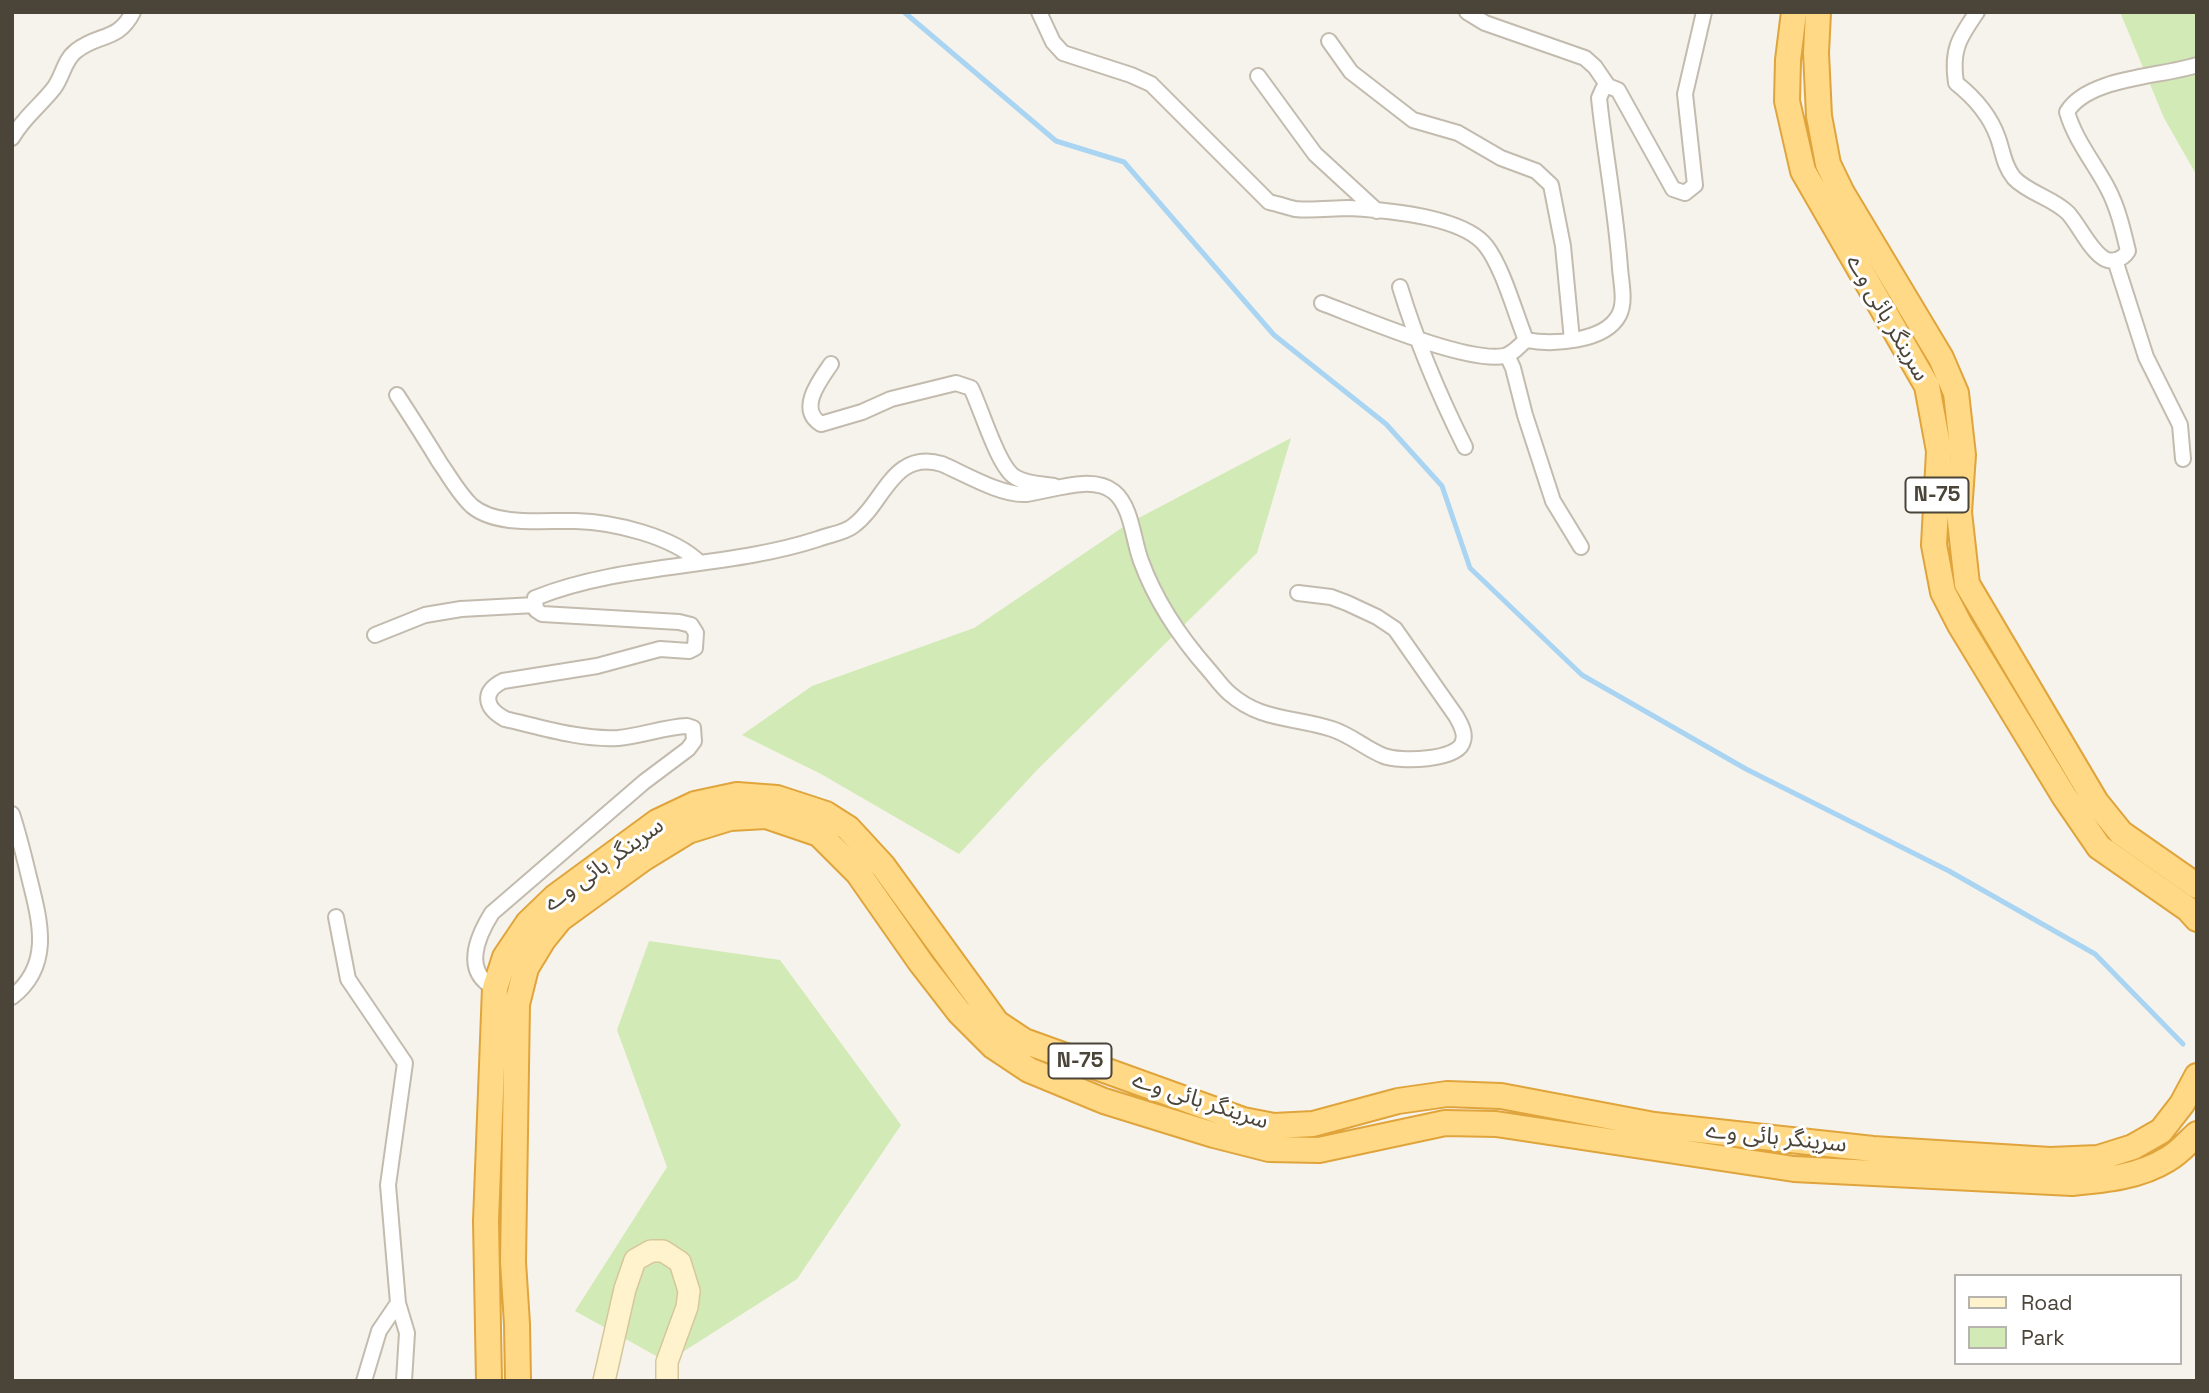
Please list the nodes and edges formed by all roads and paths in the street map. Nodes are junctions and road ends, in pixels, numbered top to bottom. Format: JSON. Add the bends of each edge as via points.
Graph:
{"nodes":[{"id":1,"x":133,"y":12,"type":"edge"},
{"id":2,"x":1039,"y":12,"type":"edge"},
{"id":3,"x":1467,"y":12,"type":"edge"},
{"id":4,"x":1704,"y":12,"type":"edge"},
{"id":5,"x":1794,"y":12,"type":"edge"},
{"id":6,"x":1818,"y":12,"type":"edge"},
{"id":7,"x":1977,"y":12,"type":"edge"},
{"id":8,"x":1329,"y":41,"type":"dead end"},
{"id":9,"x":2197,"y":65,"type":"edge"},
{"id":10,"x":1258,"y":76,"type":"dead end"},
{"id":11,"x":1608,"y":86,"type":"junction"},
{"id":12,"x":12,"y":138,"type":"edge"},
{"id":13,"x":1377,"y":211,"type":"junction"},
{"id":14,"x":2115,"y":260,"type":"junction"},
{"id":15,"x":1400,"y":288,"type":"dead end"},
{"id":16,"x":1322,"y":303,"type":"dead end"},
{"id":17,"x":1415,"y":337,"type":"junction"},
{"id":18,"x":1526,"y":340,"type":"junction"},
{"id":19,"x":1572,"y":340,"type":"junction"},
{"id":20,"x":1507,"y":355,"type":"junction"},
{"id":21,"x":831,"y":364,"type":"dead end"},
{"id":22,"x":397,"y":395,"type":"dead end"},
{"id":23,"x":1465,"y":447,"type":"dead end"},
{"id":24,"x":2183,"y":460,"type":"dead end"},
{"id":25,"x":1058,"y":487,"type":"junction"},
{"id":26,"x":1580,"y":547,"type":"dead end"},
{"id":27,"x":700,"y":563,"type":"junction"},
{"id":28,"x":1298,"y":593,"type":"dead end"},
{"id":29,"x":535,"y":605,"type":"junction"},
{"id":30,"x":375,"y":635,"type":"dead end"},
{"id":31,"x":12,"y":814,"type":"edge"},
{"id":32,"x":2197,"y":886,"type":"edge"},
{"id":33,"x":336,"y":917,"type":"dead end"},
{"id":34,"x":2197,"y":919,"type":"edge"},
{"id":35,"x":495,"y":988,"type":"junction"},
{"id":36,"x":12,"y":997,"type":"edge"},
{"id":37,"x":2197,"y":1076,"type":"edge"},
{"id":38,"x":2197,"y":1134,"type":"edge"},
{"id":39,"x":398,"y":1303,"type":"junction"},
{"id":40,"x":364,"y":1381,"type":"edge"},
{"id":41,"x":404,"y":1381,"type":"edge"},
{"id":42,"x":489,"y":1381,"type":"edge"},
{"id":43,"x":518,"y":1381,"type":"edge"},
{"id":44,"x":604,"y":1381,"type":"edge"},
{"id":45,"x":667,"y":1381,"type":"edge"}],
"edges":[{"from":1,"to":12,"type":"street","via":[[122,29],[73,53],[55,86]]},
{"from":2,"to":13,"type":"street","via":[[1063,52],[1151,84],[1269,202],[1296,209]]},
{"from":3,"to":11,"type":"street","via":[[1485,23],[1585,58]]},
{"from":4,"to":11,"type":"street","via":[[1685,94],[1695,174],[1690,191],[1673,189],[1625,100]]},
{"from":5,"to":34,"type":"highway","name":"سرینگر ہائی وے","number":"N-75","via":[[1787,100],[1803,171],[1927,386],[1939,451],[1934,545],[1943,592],[2099,847]]},
{"from":6,"to":32,"type":"highway","name":"سرینگر ہائی وے","number":"N-75","via":[[1819,116],[1828,164],[1941,358],[1956,393],[1963,455],[1959,512],[1967,584],[2096,802],[2121,832]]},
{"from":7,"to":14,"type":"street","via":[[1957,41],[1956,83],[1990,118],[2014,178],[2066,211],[2098,254]]},
{"from":8,"to":19,"type":"street","via":[[1351,72],[1413,120],[1458,133],[1501,158],[1536,171],[1551,185],[1563,246]]},
{"from":9,"to":14,"type":"street","via":[[2113,83],[2081,98],[2067,112],[2117,209],[2128,251]]},
{"from":10,"to":13,"type":"street","via":[[1315,154]]},
{"from":11,"to":19,"type":"street","via":[[1599,98],[1622,302],[1613,323]]},
{"from":13,"to":18,"type":"street","via":[[1441,222],[1476,236],[1497,266]]},
{"from":14,"to":24,"type":"street","via":[[2146,357],[2180,425]]},
{"from":15,"to":17,"type":"street"},
{"from":16,"to":17,"type":"street"},
{"from":17,"to":20,"type":"street","via":[[1463,352]]},
{"from":17,"to":23,"type":"street"},
{"from":18,"to":19,"type":"street"},
{"from":18,"to":20,"type":"street"},
{"from":20,"to":26,"type":"street","via":[[1553,501]]},
{"from":21,"to":25,"type":"street","via":[[815,388],[810,406],[815,421],[821,424],[891,399],[964,384],[971,388],[1013,476]]},
{"from":22,"to":27,"type":"street","via":[[458,491],[474,508],[513,521],[579,521],[630,529],[678,546]]},
{"from":25,"to":27,"type":"street","via":[[1015,494],[942,464],[917,462],[891,478],[851,528],[803,544]]},
{"from":25,"to":28,"type":"street","via":[[1100,486],[1119,497],[1141,562],[1168,620],[1228,692],[1252,710],[1336,730],[1385,756],[1407,761],[1461,746],[1462,727],[1456,716],[1395,629],[1331,597]]},
{"from":27,"to":29,"type":"street","via":[[592,581],[535,598]]},
{"from":29,"to":30,"type":"street","via":[[425,615]]},
{"from":29,"to":35,"type":"street","via":[[542,614],[691,625],[695,648],[660,649],[597,666],[503,681],[489,692],[493,713],[587,736],[614,738],[687,726],[695,732],[688,749],[492,913],[483,927],[476,966],[485,983]]},
{"from":31,"to":36,"type":"street","via":[[42,929],[32,976]]},
{"from":33,"to":39,"type":"street","via":[[348,979],[405,1063],[388,1185]]},
{"from":35,"to":37,"type":"highway","name":"سرینگر ہائی وے","number":"N-75","via":[[505,957],[528,923],[555,897],[657,822],[695,804],[737,796],[777,798],[826,814],[848,828],[883,866],[997,1023],[1024,1041],[1274,1126],[1313,1124],[1398,1101],[1447,1094],[1501,1096],[1654,1125],[1859,1147],[2050,1160],[2098,1158],[2133,1147],[2161,1131]]},
{"from":35,"to":42,"type":"highway","name":"سرینگر ہائی وے","number":"N-75","via":[[486,1221]]},
{"from":38,"to":43,"type":"highway","name":"سرینگر ہائی وے","number":"N-75","via":[[2170,1159],[2140,1172],[2072,1182],[1794,1169],[1496,1124],[1445,1123],[1319,1150],[1269,1149],[1104,1101],[1029,1070],[993,1046],[959,1012],[858,873],[818,834],[766,816],[730,818],[688,831],[559,919],[526,968],[517,1004],[513,1262]]},
{"from":39,"to":40,"type":"street","via":[[379,1332]]},
{"from":39,"to":41,"type":"street","via":[[407,1333]]},
{"from":44,"to":45,"type":"main road","via":[[635,1260],[650,1251],[663,1251],[680,1262],[690,1291],[667,1362]]}]}
